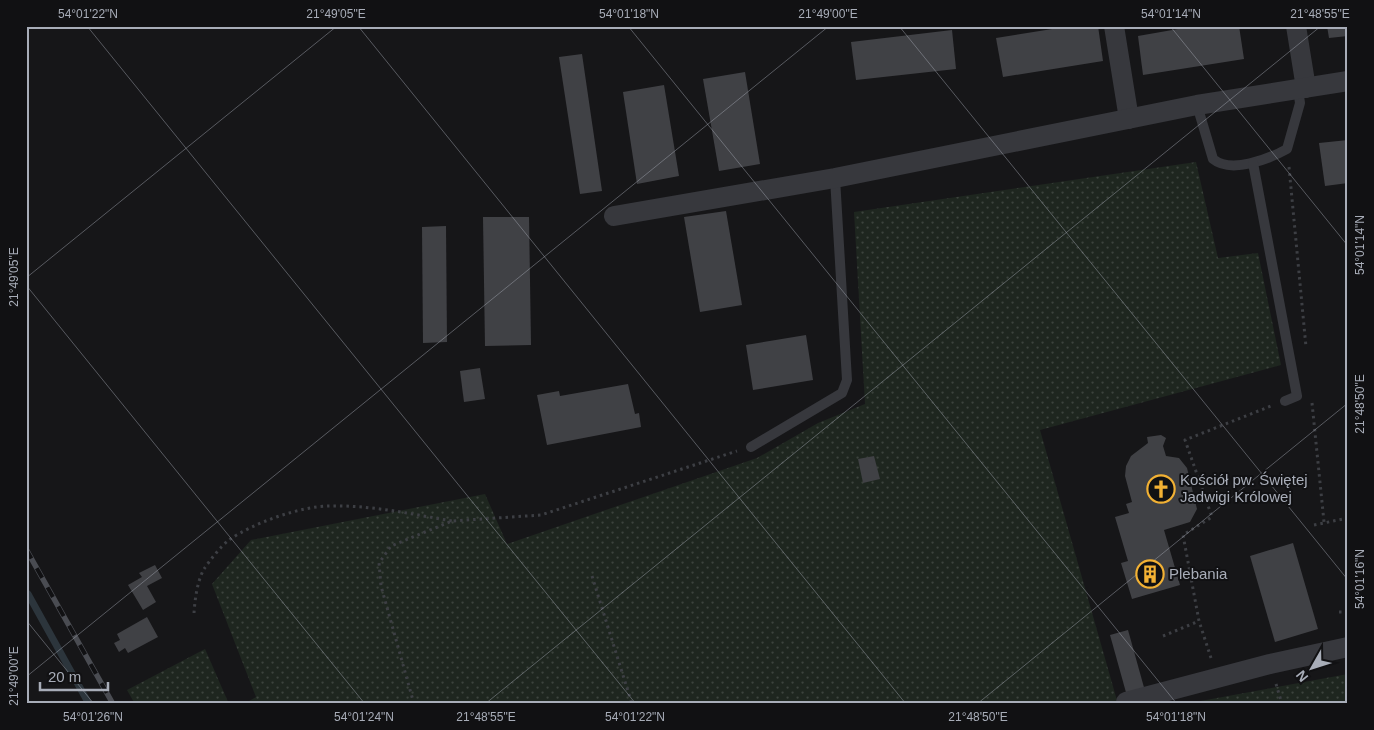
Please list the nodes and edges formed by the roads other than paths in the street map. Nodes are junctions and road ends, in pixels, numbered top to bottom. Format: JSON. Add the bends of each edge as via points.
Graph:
{"nodes":[{"id":1,"x":1114,"y":26,"type":"edge"},
{"id":2,"x":1296,"y":26,"type":"edge"},
{"id":3,"x":1348,"y":82,"type":"edge"},
{"id":4,"x":1302,"y":89,"type":"junction"},
{"id":5,"x":1197,"y":105,"type":"junction"},
{"id":6,"x":1130,"y":119,"type":"junction"},
{"id":7,"x":1253,"y":162,"type":"junction"},
{"id":8,"x":835,"y":178,"type":"junction"},
{"id":9,"x":614,"y":216,"type":"dead end"},
{"id":10,"x":1284,"y":401,"type":"road end"},
{"id":11,"x":751,"y":447,"type":"road end"},
{"id":12,"x":1348,"y":647,"type":"edge"},
{"id":13,"x":1126,"y":702,"type":"dead end"}],
"edges":[{"from":1,"to":6,"type":"street"},
{"from":2,"to":4,"type":"street"},
{"from":3,"to":4,"type":"street"},
{"from":4,"to":5,"type":"street"},
{"from":4,"to":7,"type":"lane","via":[[1287,149],[1271,159]]},
{"from":5,"to":6,"type":"street"},
{"from":5,"to":7,"type":"lane","via":[[1213,160],[1225,166]]},
{"from":6,"to":8,"type":"street"},
{"from":7,"to":10,"type":"lane","via":[[1297,396]]},
{"from":8,"to":9,"type":"street"},
{"from":8,"to":11,"type":"lane","via":[[846,380],[842,393]]},
{"from":12,"to":13,"type":"street"}]}
